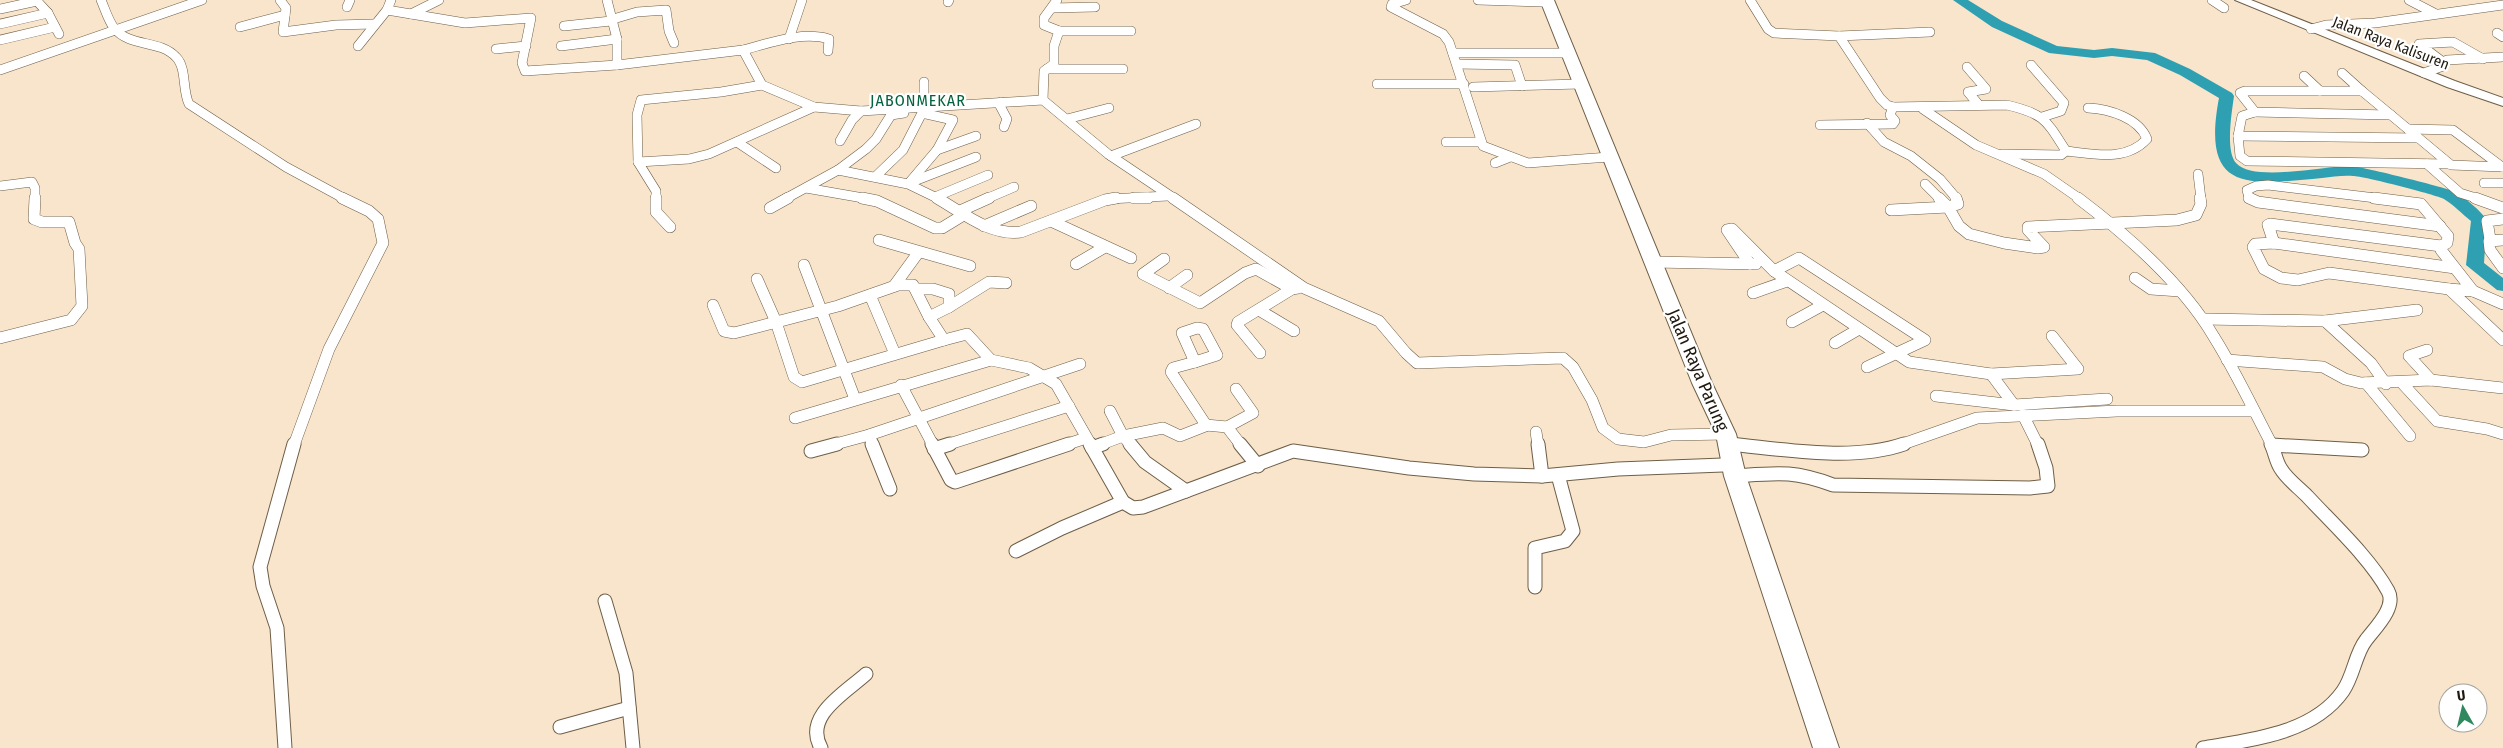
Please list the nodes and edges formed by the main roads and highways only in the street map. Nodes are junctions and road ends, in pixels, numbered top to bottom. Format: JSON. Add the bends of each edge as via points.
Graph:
{"nodes":[{"id":1,"x":2241,"y":0,"type":"edge"},
{"id":2,"x":1544,"y":1,"type":"edge"},
{"id":3,"x":1577,"y":84,"type":"junction"},
{"id":4,"x":2503,"y":102,"type":"edge"},
{"id":5,"x":1607,"y":157,"type":"junction"},
{"id":6,"x":1724,"y":437,"type":"junction"},
{"id":7,"x":1729,"y":470,"type":"junction"},
{"id":8,"x":1811,"y":748,"type":"edge"},
{"id":9,"x":1826,"y":748,"type":"edge"}],
"edges":[{"from":1,"to":4,"type":"main road","name":"Jalan Raya Kalisuren"},
{"from":2,"to":3,"type":"highway","name":"Jalan Raya Parung"},
{"from":2,"to":3,"type":"highway","name":"Jalan Raya Parung"},
{"from":3,"to":5,"type":"highway","name":"Jalan Raya Parung"},
{"from":5,"to":6,"type":"highway","name":"Jalan Raya Parung"},
{"from":5,"to":6,"type":"highway","name":"Jalan Raya Parung","via":[[1654,262]]},
{"from":6,"to":7,"type":"highway","name":"Jalan Raya Parung"},
{"from":7,"to":8,"type":"highway","name":"Jalan Raya Parung"},
{"from":7,"to":9,"type":"highway","name":"Jalan Raya Parung"}]}
